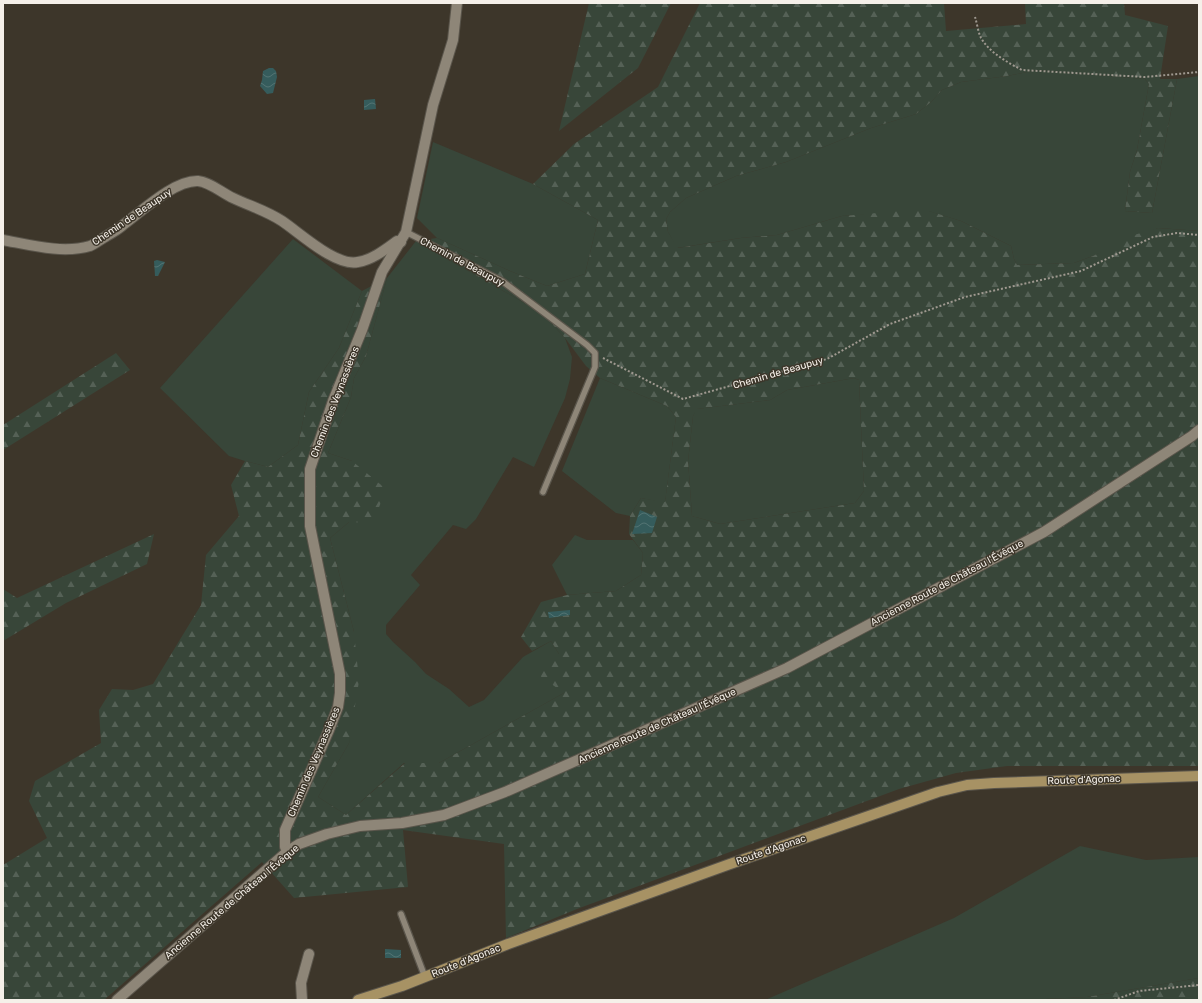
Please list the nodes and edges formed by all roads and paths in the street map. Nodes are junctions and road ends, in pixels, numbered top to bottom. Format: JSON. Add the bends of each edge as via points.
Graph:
{"nodes":[{"id":1,"x":457,"y":3,"type":"edge"},
{"id":2,"x":975,"y":17,"type":"dead end"},
{"id":3,"x":1199,"y":72,"type":"edge"},
{"id":4,"x":406,"y":232,"type":"junction"},
{"id":5,"x":1199,"y":235,"type":"edge"},
{"id":6,"x":3,"y":240,"type":"edge"},
{"id":7,"x":401,"y":242,"type":"junction"},
{"id":8,"x":595,"y":353,"type":"junction"},
{"id":9,"x":1197,"y":433,"type":"edge"},
{"id":10,"x":543,"y":492,"type":"dead end"},
{"id":11,"x":1199,"y":776,"type":"edge"},
{"id":12,"x":288,"y":851,"type":"junction"},
{"id":13,"x":401,"y":914,"type":"dead end"},
{"id":14,"x":309,"y":954,"type":"dead end"},
{"id":15,"x":425,"y":977,"type":"junction"},
{"id":16,"x":1199,"y":985,"type":"edge"},
{"id":17,"x":116,"y":1000,"type":"edge"},
{"id":18,"x":302,"y":1000,"type":"edge"},
{"id":19,"x":358,"y":1000,"type":"edge"},
{"id":20,"x":1114,"y":1000,"type":"edge"}],
"edges":[{"from":1,"to":4,"type":"street","name":"Chemin des Veynassières","via":[[453,40],[433,105]]},
{"from":2,"to":3,"type":"path","via":[[980,37],[988,48],[1022,70],[1145,77]]},
{"from":4,"to":7,"type":"street","name":"Chemin des Veynassières"},
{"from":4,"to":8,"type":"lane","name":"Chemin de Beaupuy","via":[[502,281]]},
{"from":5,"to":8,"type":"path","name":"Chemin de Beaupuy","via":[[1177,233],[1153,237],[1080,271],[965,297],[890,324],[827,359],[683,399]]},
{"from":6,"to":7,"type":"street","name":"Chemin de Beaupuy","via":[[64,249],[91,246],[122,227],[165,193],[189,182],[199,181],[261,209],[346,262],[358,263],[398,241]]},
{"from":7,"to":12,"type":"street","name":"Chemin des Veynassières","via":[[382,272],[310,469],[310,526],[340,674],[340,693],[338,707],[329,730],[285,830],[285,847]]},
{"from":8,"to":10,"type":"lane","via":[[595,367]]},
{"from":9,"to":12,"type":"street","name":"Ancienne Route de Château l'Évêque","via":[[1044,532],[787,668],[505,792],[444,815],[360,826],[327,834],[299,844]]},
{"from":11,"to":15,"type":"main road","name":"Route d'Agonac","via":[[994,783],[967,785],[938,792],[508,944]]},
{"from":12,"to":17,"type":"street","name":"Ancienne Route de Château l'Évêque"},
{"from":13,"to":15,"type":"lane"},
{"from":14,"to":18,"type":"street","via":[[301,983]]},
{"from":15,"to":19,"type":"main road","name":"Route d'Agonac"},
{"from":16,"to":20,"type":"path","via":[[1138,991]]}]}
